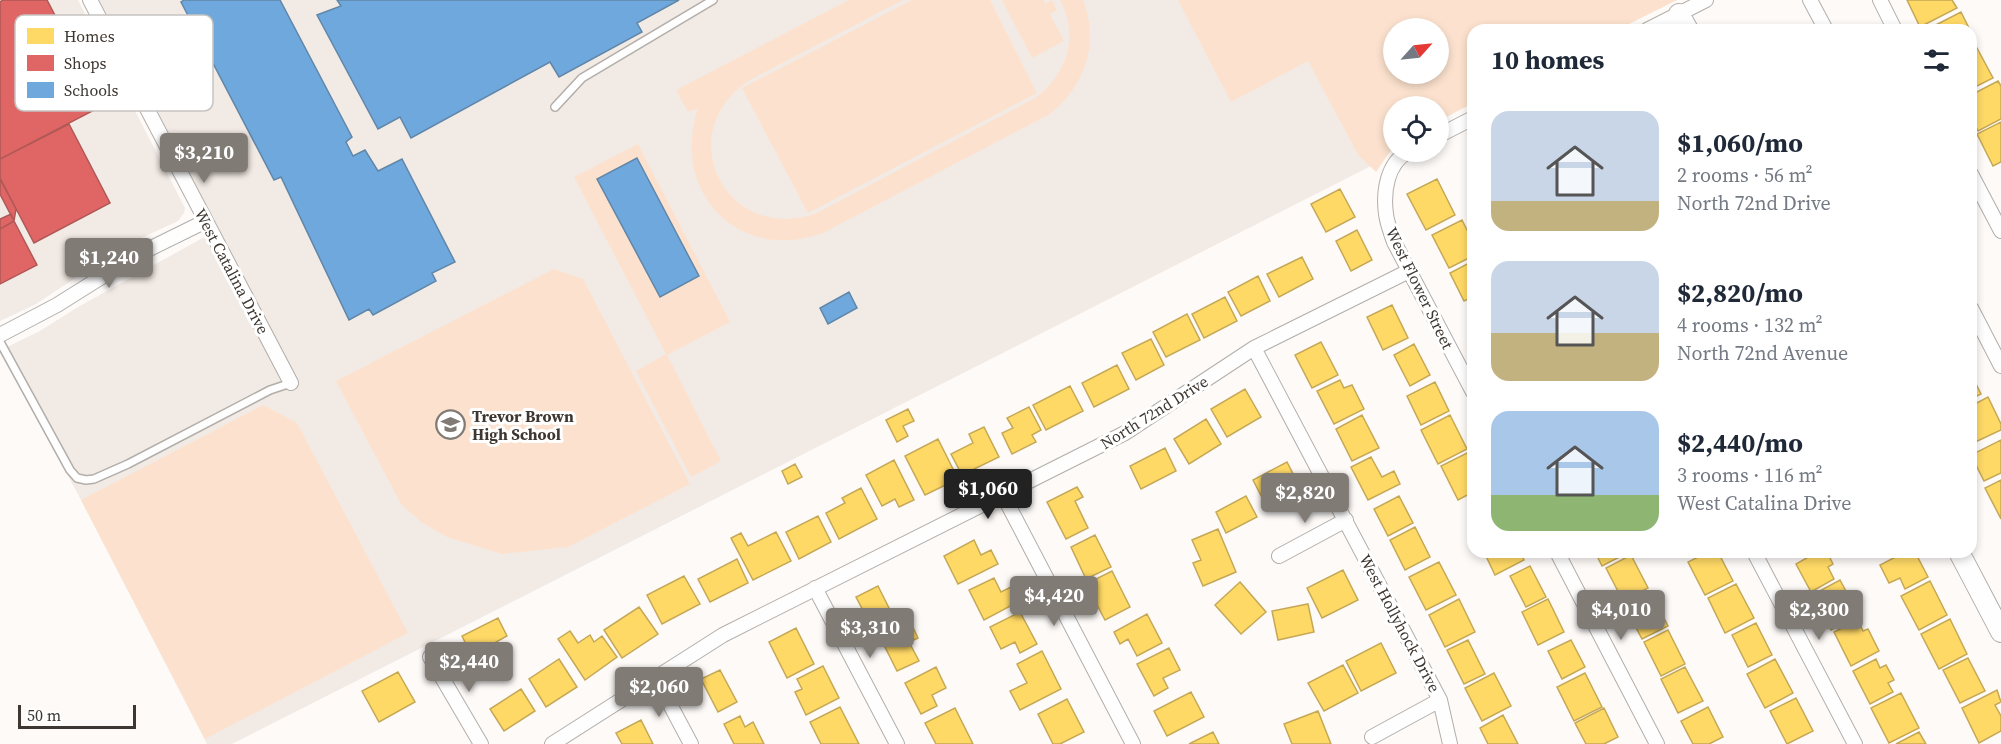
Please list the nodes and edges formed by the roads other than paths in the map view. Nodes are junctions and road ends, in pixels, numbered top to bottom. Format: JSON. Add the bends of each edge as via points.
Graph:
{"nodes":[{"id":1,"x":90,"y":0,"type":"edge"},
{"id":2,"x":713,"y":0,"type":"edge"},
{"id":3,"x":1706,"y":0,"type":"edge"},
{"id":4,"x":1810,"y":0,"type":"edge"},
{"id":5,"x":1880,"y":0,"type":"edge"},
{"id":6,"x":98,"y":15,"type":"edge"},
{"id":7,"x":1684,"y":22,"type":"edge"},
{"id":8,"x":1823,"y":24,"type":"edge"},
{"id":9,"x":1892,"y":24,"type":"edge"},
{"id":10,"x":555,"y":107,"type":"dead end"},
{"id":11,"x":148,"y":111,"type":"edge"},
{"id":12,"x":1467,"y":121,"type":"edge"},
{"id":13,"x":1449,"y":130,"type":"edge"},
{"id":14,"x":1396,"y":162,"type":"edge"},
{"id":15,"x":1977,"y":188,"type":"edge"},
{"id":16,"x":206,"y":221,"type":"junction"},
{"id":17,"x":2001,"y":231,"type":"edge"},
{"id":18,"x":1409,"y":271,"type":"junction"},
{"id":19,"x":1977,"y":320,"type":"edge"},
{"id":20,"x":0,"y":335,"type":"edge"},
{"id":21,"x":0,"y":342,"type":"edge"},
{"id":22,"x":1254,"y":348,"type":"junction"},
{"id":23,"x":2001,"y":366,"type":"edge"},
{"id":24,"x":1467,"y":381,"type":"edge"},
{"id":25,"x":291,"y":383,"type":"joint"},
{"id":26,"x":1003,"y":495,"type":"junction"},
{"id":27,"x":1346,"y":520,"type":"junction"},
{"id":28,"x":1279,"y":556,"type":"dead end"},
{"id":29,"x":1560,"y":558,"type":"edge"},
{"id":30,"x":1757,"y":558,"type":"edge"},
{"id":31,"x":1962,"y":558,"type":"edge"},
{"id":32,"x":815,"y":588,"type":"junction"},
{"id":33,"x":2001,"y":632,"type":"edge"},
{"id":34,"x":430,"y":657,"type":"dead end"},
{"id":35,"x":656,"y":678,"type":"junction"},
{"id":36,"x":1440,"y":700,"type":"junction"},
{"id":37,"x":1372,"y":737,"type":"dead end"},
{"id":38,"x":481,"y":744,"type":"edge"},
{"id":39,"x":552,"y":744,"type":"edge"},
{"id":40,"x":691,"y":744,"type":"edge"},
{"id":41,"x":897,"y":744,"type":"edge"},
{"id":42,"x":1133,"y":744,"type":"edge"},
{"id":43,"x":1450,"y":744,"type":"edge"},
{"id":44,"x":1657,"y":744,"type":"edge"},
{"id":45,"x":1855,"y":744,"type":"edge"}],
"edges":[{"from":1,"to":6,"type":"street","name":"West Catalina Drive"},
{"from":2,"to":10,"type":"lane","via":[[582,78]]},
{"from":3,"to":7,"type":"street"},
{"from":4,"to":8,"type":"street"},
{"from":5,"to":9,"type":"street"},
{"from":11,"to":16,"type":"street","name":"West Catalina Drive"},
{"from":12,"to":13,"type":"street"},
{"from":14,"to":18,"type":"street","name":"West Flower Street","via":[[1386,181],[1386,215]]},
{"from":15,"to":17,"type":"street"},
{"from":16,"to":20,"type":"street","via":[[135,256]]},
{"from":16,"to":25,"type":"street","name":"West Catalina Drive"},
{"from":18,"to":22,"type":"street","name":"North 72nd Drive"},
{"from":18,"to":24,"type":"street","name":"West Flower Street"},
{"from":19,"to":23,"type":"street"},
{"from":21,"to":25,"type":"lane","via":[[70,470],[77,478],[86,480],[128,464],[262,393]]},
{"from":22,"to":26,"type":"street","name":"North 72nd Drive","via":[[1125,433]]},
{"from":22,"to":27,"type":"street","name":"West Hollyhock Drive"},
{"from":26,"to":32,"type":"street","name":"North 72nd Drive"},
{"from":26,"to":42,"type":"street"},
{"from":27,"to":28,"type":"street"},
{"from":27,"to":36,"type":"street","name":"West Hollyhock Drive"},
{"from":29,"to":44,"type":"street"},
{"from":30,"to":45,"type":"street"},
{"from":31,"to":33,"type":"street"},
{"from":32,"to":35,"type":"street","name":"North 72nd Drive","via":[[723,635]]},
{"from":32,"to":41,"type":"street"},
{"from":34,"to":38,"type":"street"},
{"from":35,"to":39,"type":"street","name":"North 72nd Drive"},
{"from":35,"to":40,"type":"street"},
{"from":36,"to":37,"type":"street"},
{"from":36,"to":43,"type":"street","name":"West Hollyhock Drive"}]}
